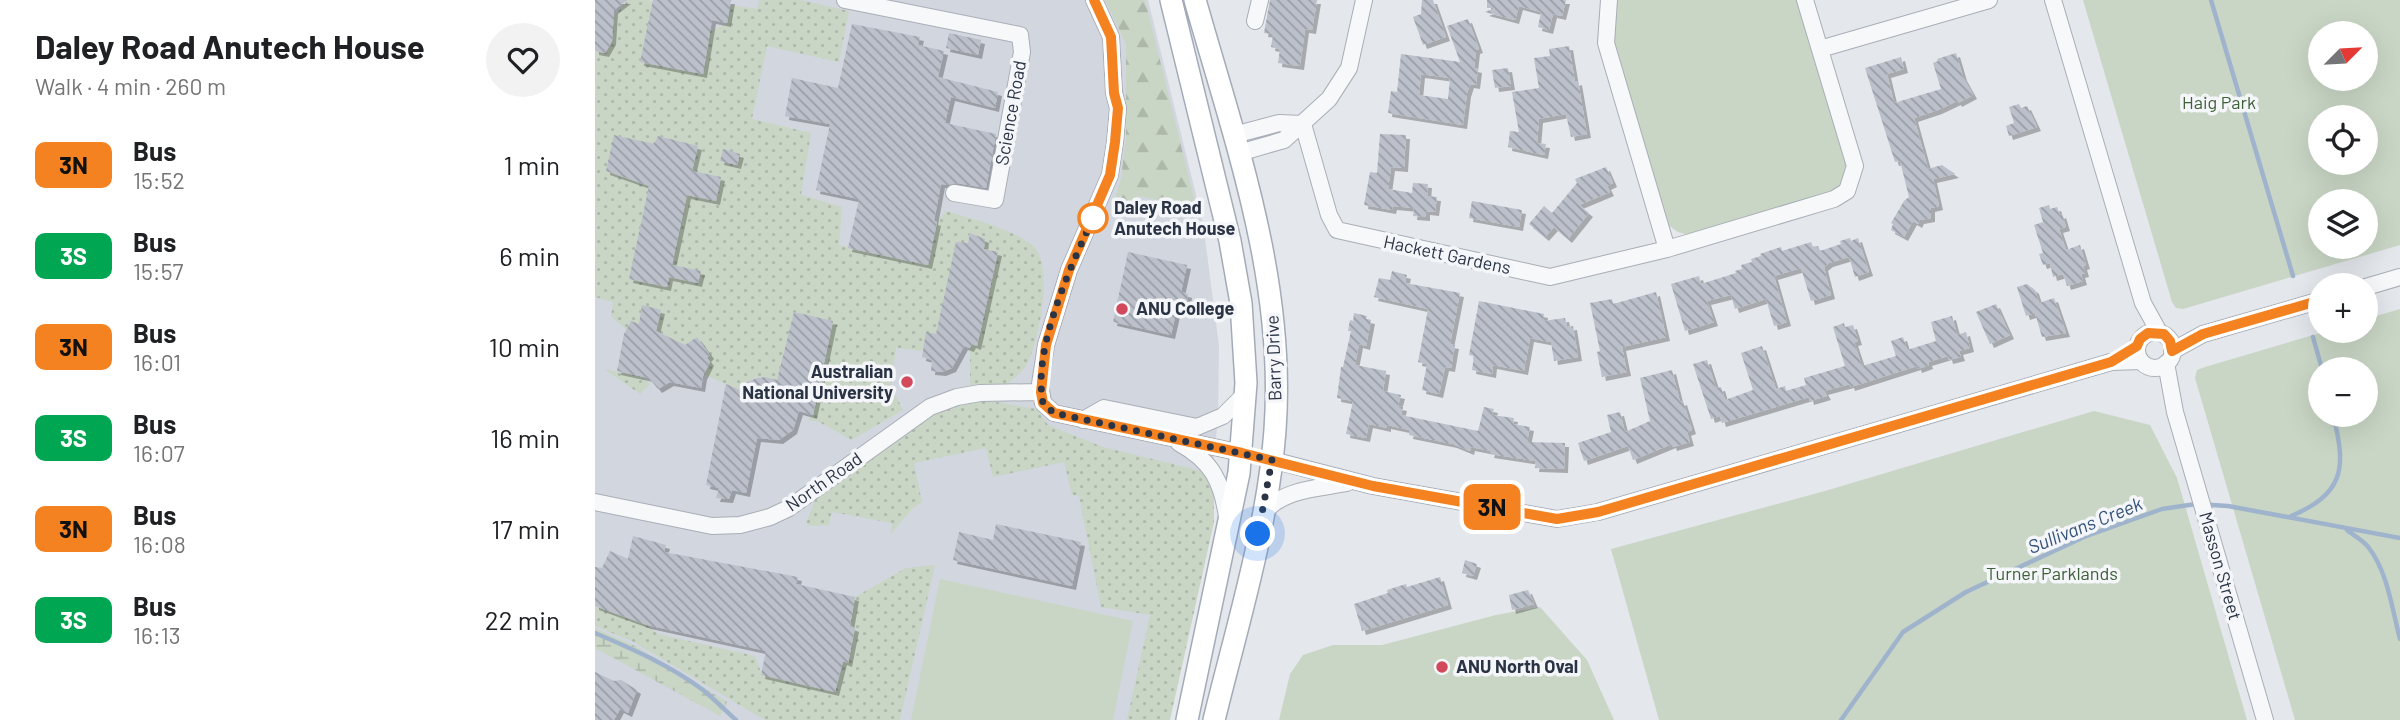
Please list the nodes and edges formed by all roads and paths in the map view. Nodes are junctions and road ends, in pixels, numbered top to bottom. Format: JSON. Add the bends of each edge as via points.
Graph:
{"nodes":[{"id":1,"x":845,"y":0,"type":"edge"},
{"id":2,"x":1094,"y":0,"type":"edge"},
{"id":3,"x":1171,"y":0,"type":"edge"},
{"id":4,"x":1195,"y":0,"type":"edge"},
{"id":5,"x":1260,"y":0,"type":"edge"},
{"id":6,"x":1364,"y":0,"type":"edge"},
{"id":7,"x":1609,"y":0,"type":"edge"},
{"id":8,"x":1805,"y":0,"type":"edge"},
{"id":9,"x":1989,"y":0,"type":"edge"},
{"id":10,"x":2053,"y":0,"type":"edge"},
{"id":11,"x":1255,"y":21,"type":"dead end"},
{"id":12,"x":1820,"y":49,"type":"junction"},
{"id":13,"x":1303,"y":124,"type":"junction"},
{"id":14,"x":1237,"y":144,"type":"junction"},
{"id":15,"x":1209,"y":153,"type":"junction"},
{"id":16,"x":954,"y":193,"type":"dead end"},
{"id":17,"x":1667,"y":249,"type":"junction"},
{"id":18,"x":2400,"y":276,"type":"edge"},
{"id":19,"x":2378,"y":282,"type":"edge"},
{"id":20,"x":2308,"y":304,"type":"edge"},
{"id":21,"x":2154,"y":350,"type":"junction"},
{"id":22,"x":1041,"y":392,"type":"junction"},
{"id":23,"x":1245,"y":393,"type":"junction"},
{"id":24,"x":1083,"y":419,"type":"junction"},
{"id":25,"x":1168,"y":438,"type":"junction"},
{"id":26,"x":1242,"y":453,"type":"junction"},
{"id":27,"x":1272,"y":460,"type":"junction"},
{"id":28,"x":1353,"y":481,"type":"junction"},
{"id":29,"x":595,"y":502,"type":"edge"},
{"id":30,"x":1262,"y":517,"type":"junction"},
{"id":31,"x":1229,"y":530,"type":"junction"},
{"id":32,"x":1187,"y":720,"type":"edge"},
{"id":33,"x":1215,"y":720,"type":"edge"},
{"id":34,"x":2265,"y":720,"type":"edge"}],
"edges":[{"from":1,"to":16,"type":"street","name":"Science Road","via":[[1020,35],[1022,52],[995,200]]},
{"from":2,"to":22,"type":"street","via":[[1111,37],[1118,108],[1115,142],[1110,175],[1069,270],[1046,345]]},
{"from":3,"to":15,"type":"main road","name":"Barry Drive"},
{"from":4,"to":14,"type":"main road","name":"Barry Drive"},
{"from":5,"to":11,"type":"street"},
{"from":6,"to":13,"type":"street","via":[[1349,68],[1329,99]]},
{"from":7,"to":17,"type":"street","via":[[1606,43]]},
{"from":8,"to":12,"type":"street","name":"Hackett Gardens"},
{"from":9,"to":12,"type":"street"},
{"from":10,"to":21,"type":"street","name":"Masson Street"},
{"from":12,"to":17,"type":"street","name":"Hackett Gardens","via":[[1855,166],[1847,191],[1834,199]]},
{"from":13,"to":14,"type":"street","via":[[1284,139]]},
{"from":13,"to":17,"type":"street","name":"Hackett Gardens","via":[[1337,230],[1549,277]]},
{"from":14,"to":15,"type":"main road"},
{"from":14,"to":27,"type":"main road","name":"Barry Drive","via":[[1262,242],[1274,326],[1277,390]]},
{"from":15,"to":23,"type":"main road","name":"Barry Drive","via":[[1241,303]]},
{"from":18,"to":19,"type":"street"},
{"from":20,"to":21,"type":"street"},
{"from":21,"to":28,"type":"street","via":[[1598,512],[1557,519]]},
{"from":21,"to":34,"type":"street","name":"Masson Street"},
{"from":22,"to":24,"type":"street","via":[[1043,403],[1054,413]]},
{"from":22,"to":29,"type":"street","name":"North Road","via":[[981,393],[930,407],[789,508],[740,525],[712,526]]},
{"from":23,"to":24,"type":"street","via":[[1223,416],[1196,427],[1104,408]]},
{"from":23,"to":26,"type":"main road","name":"Barry Drive"},
{"from":24,"to":25,"type":"street"},
{"from":25,"to":26,"type":"street"},
{"from":25,"to":31,"type":"street","via":[[1195,453],[1216,475]]},
{"from":26,"to":27,"type":"main road"},
{"from":26,"to":31,"type":"main road","name":"Barry Drive"},
{"from":27,"to":28,"type":"street"},
{"from":27,"to":30,"type":"main road","name":"Barry Drive"},
{"from":28,"to":30,"type":"street","via":[[1284,497]]},
{"from":30,"to":33,"type":"main road","name":"Barry Drive"},
{"from":31,"to":32,"type":"main road","name":"Barry Drive"}]}
